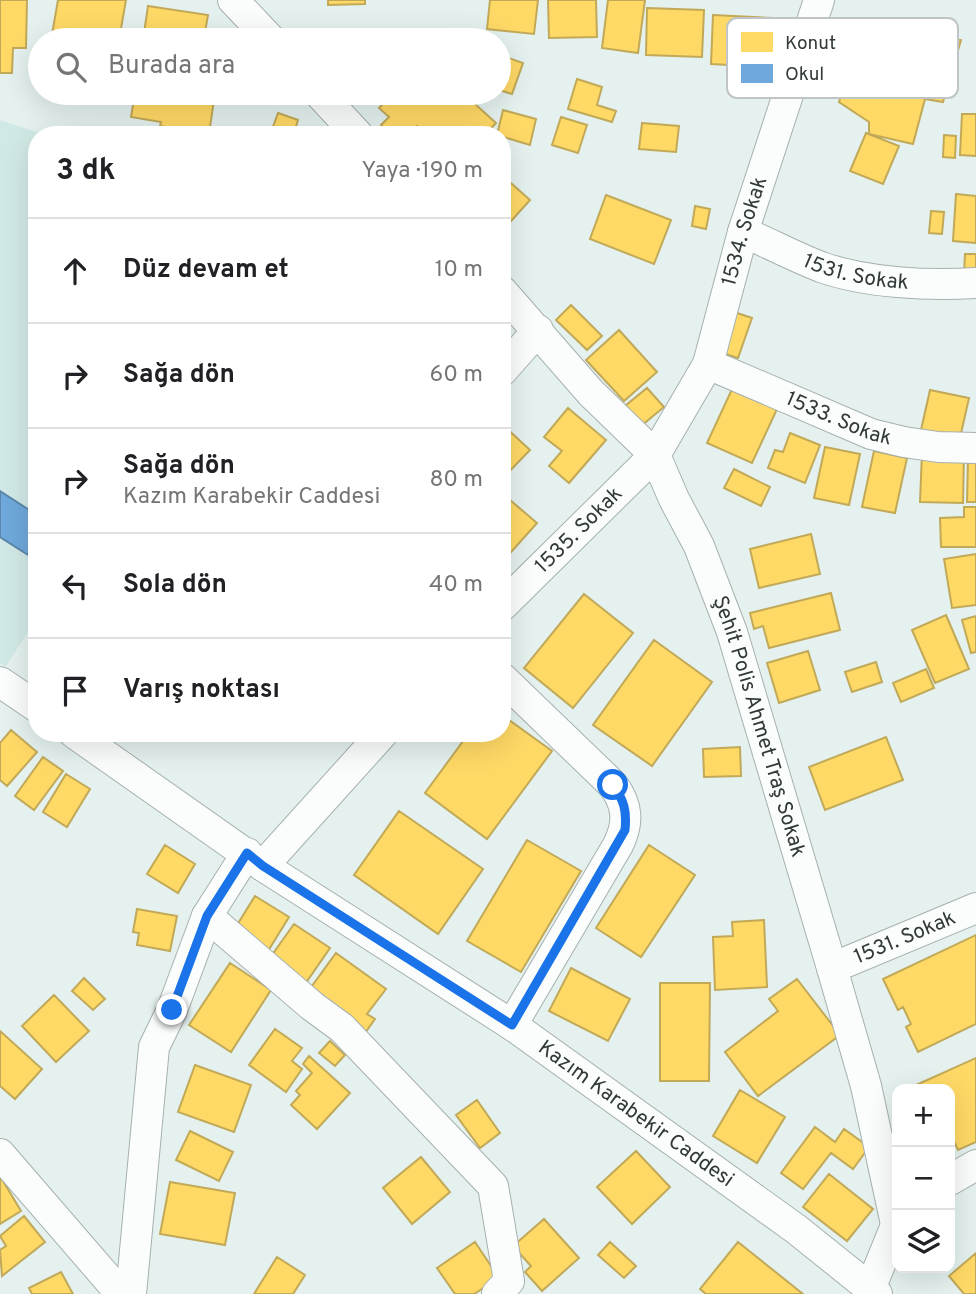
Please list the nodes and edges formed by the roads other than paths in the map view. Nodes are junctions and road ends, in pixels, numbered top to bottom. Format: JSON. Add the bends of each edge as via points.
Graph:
{"nodes":[{"id":1,"x":233,"y":0,"type":"edge"},
{"id":2,"x":819,"y":0,"type":"edge"},
{"id":3,"x":813,"y":18,"type":"edge"},
{"id":4,"x":260,"y":28,"type":"edge"},
{"id":5,"x":787,"y":98,"type":"edge"},
{"id":6,"x":330,"y":105,"type":"edge"},
{"id":7,"x":350,"y":126,"type":"edge"},
{"id":8,"x":743,"y":232,"type":"junction"},
{"id":9,"x":976,"y":283,"type":"edge"},
{"id":10,"x":511,"y":301,"type":"edge"},
{"id":11,"x":538,"y":330,"type":"junction"},
{"id":12,"x":511,"y":361,"type":"edge"},
{"id":13,"x":708,"y":364,"type":"junction"},
{"id":14,"x":976,"y":448,"type":"edge"},
{"id":15,"x":655,"y":455,"type":"junction"},
{"id":16,"x":511,"y":597,"type":"edge"},
{"id":17,"x":0,"y":682,"type":"edge"},
{"id":18,"x":511,"y":687,"type":"edge"},
{"id":19,"x":28,"y":701,"type":"edge"},
{"id":20,"x":87,"y":742,"type":"edge"},
{"id":21,"x":374,"y":742,"type":"edge"},
{"id":22,"x":255,"y":859,"type":"junction"},
{"id":23,"x":976,"y":908,"type":"edge"},
{"id":24,"x":207,"y":916,"type":"junction"},
{"id":25,"x":832,"y":968,"type":"junction"},
{"id":26,"x":512,"y":1025,"type":"junction"},
{"id":27,"x":0,"y":1154,"type":"edge"},
{"id":28,"x":976,"y":1165,"type":"edge"},
{"id":29,"x":955,"y":1177,"type":"edge"},
{"id":30,"x":894,"y":1210,"type":"edge"},
{"id":31,"x":892,"y":1238,"type":"edge"},
{"id":32,"x":872,"y":1292,"type":"edge"},
{"id":33,"x":121,"y":1294,"type":"edge"},
{"id":34,"x":131,"y":1294,"type":"edge"},
{"id":35,"x":497,"y":1294,"type":"edge"}],
"edges":[{"from":1,"to":4,"type":"street"},
{"from":2,"to":3,"type":"street","name":"1534. Sokak"},
{"from":5,"to":8,"type":"street","name":"1534. Sokak"},
{"from":6,"to":7,"type":"street"},
{"from":8,"to":9,"type":"street","name":"1531. Sokak","via":[[823,267],[865,277]]},
{"from":8,"to":13,"type":"street","name":"1534. Sokak"},
{"from":10,"to":11,"type":"street","name":"Şehit Polis Ahmet Traş Sokak"},
{"from":11,"to":12,"type":"street"},
{"from":11,"to":15,"type":"street","name":"Şehit Polis Ahmet Traş Sokak","via":[[591,393]]},
{"from":13,"to":14,"type":"street","name":"1533. Sokak","via":[[871,434],[927,446]]},
{"from":13,"to":15,"type":"street","name":"1534. Sokak"},
{"from":15,"to":16,"type":"street","name":"1535. Sokak"},
{"from":15,"to":25,"type":"street","name":"Şehit Polis Ahmet Traş Sokak","via":[[699,546],[732,632]]},
{"from":17,"to":19,"type":"street"},
{"from":18,"to":26,"type":"street","via":[[613,785],[626,814],[618,845]]},
{"from":20,"to":22,"type":"street","name":"Kazım Karabekir Caddesi"},
{"from":21,"to":22,"type":"street"},
{"from":22,"to":24,"type":"street"},
{"from":22,"to":26,"type":"street","name":"Kazım Karabekir Caddesi"},
{"from":23,"to":25,"type":"street","name":"1531. Sokak"},
{"from":24,"to":34,"type":"street","via":[[154,1047]]},
{"from":24,"to":35,"type":"street","via":[[342,1028],[493,1186],[509,1281]]},
{"from":25,"to":30,"type":"street","name":"Şehit Polis Ahmet Traş Sokak","via":[[866,1086]]},
{"from":26,"to":32,"type":"street","name":"Kazım Karabekir Caddesi","via":[[796,1229]]},
{"from":27,"to":33,"type":"street"},
{"from":28,"to":29,"type":"street"},
{"from":31,"to":32,"type":"street"}]}
